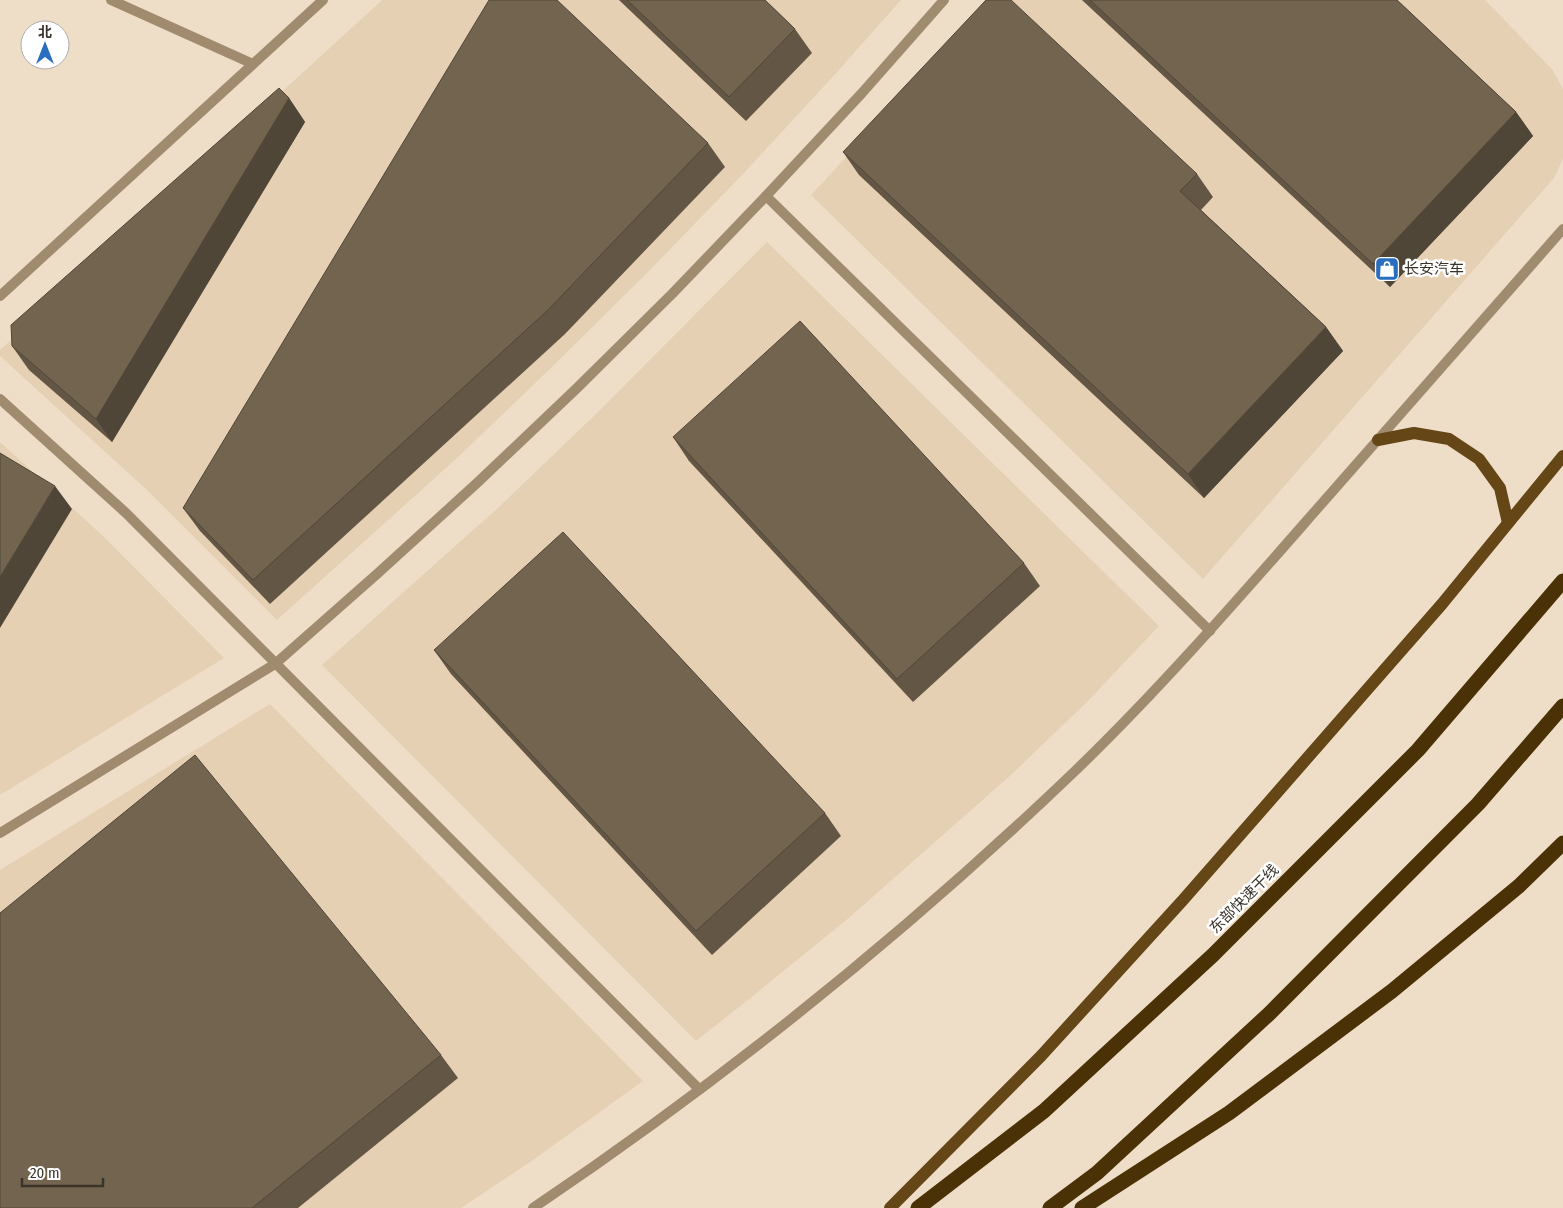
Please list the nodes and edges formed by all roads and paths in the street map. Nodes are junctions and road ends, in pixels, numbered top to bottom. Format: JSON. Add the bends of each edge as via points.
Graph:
{"nodes":[{"id":1,"x":111,"y":0,"type":"edge"},
{"id":2,"x":323,"y":0,"type":"edge"},
{"id":3,"x":944,"y":0,"type":"edge"},
{"id":4,"x":253,"y":64,"type":"junction"},
{"id":5,"x":766,"y":196,"type":"junction"},
{"id":6,"x":1563,"y":229,"type":"edge"},
{"id":7,"x":0,"y":296,"type":"edge"},
{"id":8,"x":0,"y":399,"type":"edge"},
{"id":9,"x":1378,"y":440,"type":"junction"},
{"id":10,"x":1563,"y":456,"type":"edge"},
{"id":11,"x":1508,"y":523,"type":"junction"},
{"id":12,"x":1563,"y":581,"type":"edge"},
{"id":13,"x":1210,"y":631,"type":"junction"},
{"id":14,"x":275,"y":664,"type":"junction"},
{"id":15,"x":1563,"y":706,"type":"edge"},
{"id":16,"x":0,"y":833,"type":"edge"},
{"id":17,"x":1563,"y":843,"type":"edge"},
{"id":18,"x":698,"y":1089,"type":"junction"},
{"id":19,"x":533,"y":1208,"type":"edge"},
{"id":20,"x":890,"y":1208,"type":"edge"},
{"id":21,"x":918,"y":1208,"type":"edge"},
{"id":22,"x":1050,"y":1208,"type":"edge"},
{"id":23,"x":1082,"y":1208,"type":"edge"}],
"edges":[{"from":1,"to":4,"type":"street"},
{"from":2,"to":4,"type":"street"},
{"from":3,"to":5,"type":"street"},
{"from":4,"to":7,"type":"street"},
{"from":5,"to":13,"type":"street"},
{"from":5,"to":14,"type":"street","via":[[672,294],[492,470]]},
{"from":6,"to":9,"type":"street"},
{"from":8,"to":14,"type":"street","via":[[126,513]]},
{"from":9,"to":11,"type":"main road","via":[[1414,433],[1449,439],[1479,459],[1500,488]]},
{"from":9,"to":13,"type":"street"},
{"from":10,"to":11,"type":"main road"},
{"from":11,"to":20,"type":"main road","via":[[1442,604],[1177,907],[1041,1056]]},
{"from":12,"to":21,"type":"highway","name":"东部快速干线","via":[[1418,750],[1214,955],[1044,1111]]},
{"from":13,"to":18,"type":"street","via":[[1075,771],[977,861],[876,948]]},
{"from":14,"to":16,"type":"street"},
{"from":14,"to":18,"type":"street"},
{"from":15,"to":22,"type":"highway","via":[[1478,804],[1270,1013],[1096,1173]]},
{"from":17,"to":23,"type":"highway","via":[[1519,886],[1392,991],[1229,1112]]},
{"from":18,"to":19,"type":"street"}]}
